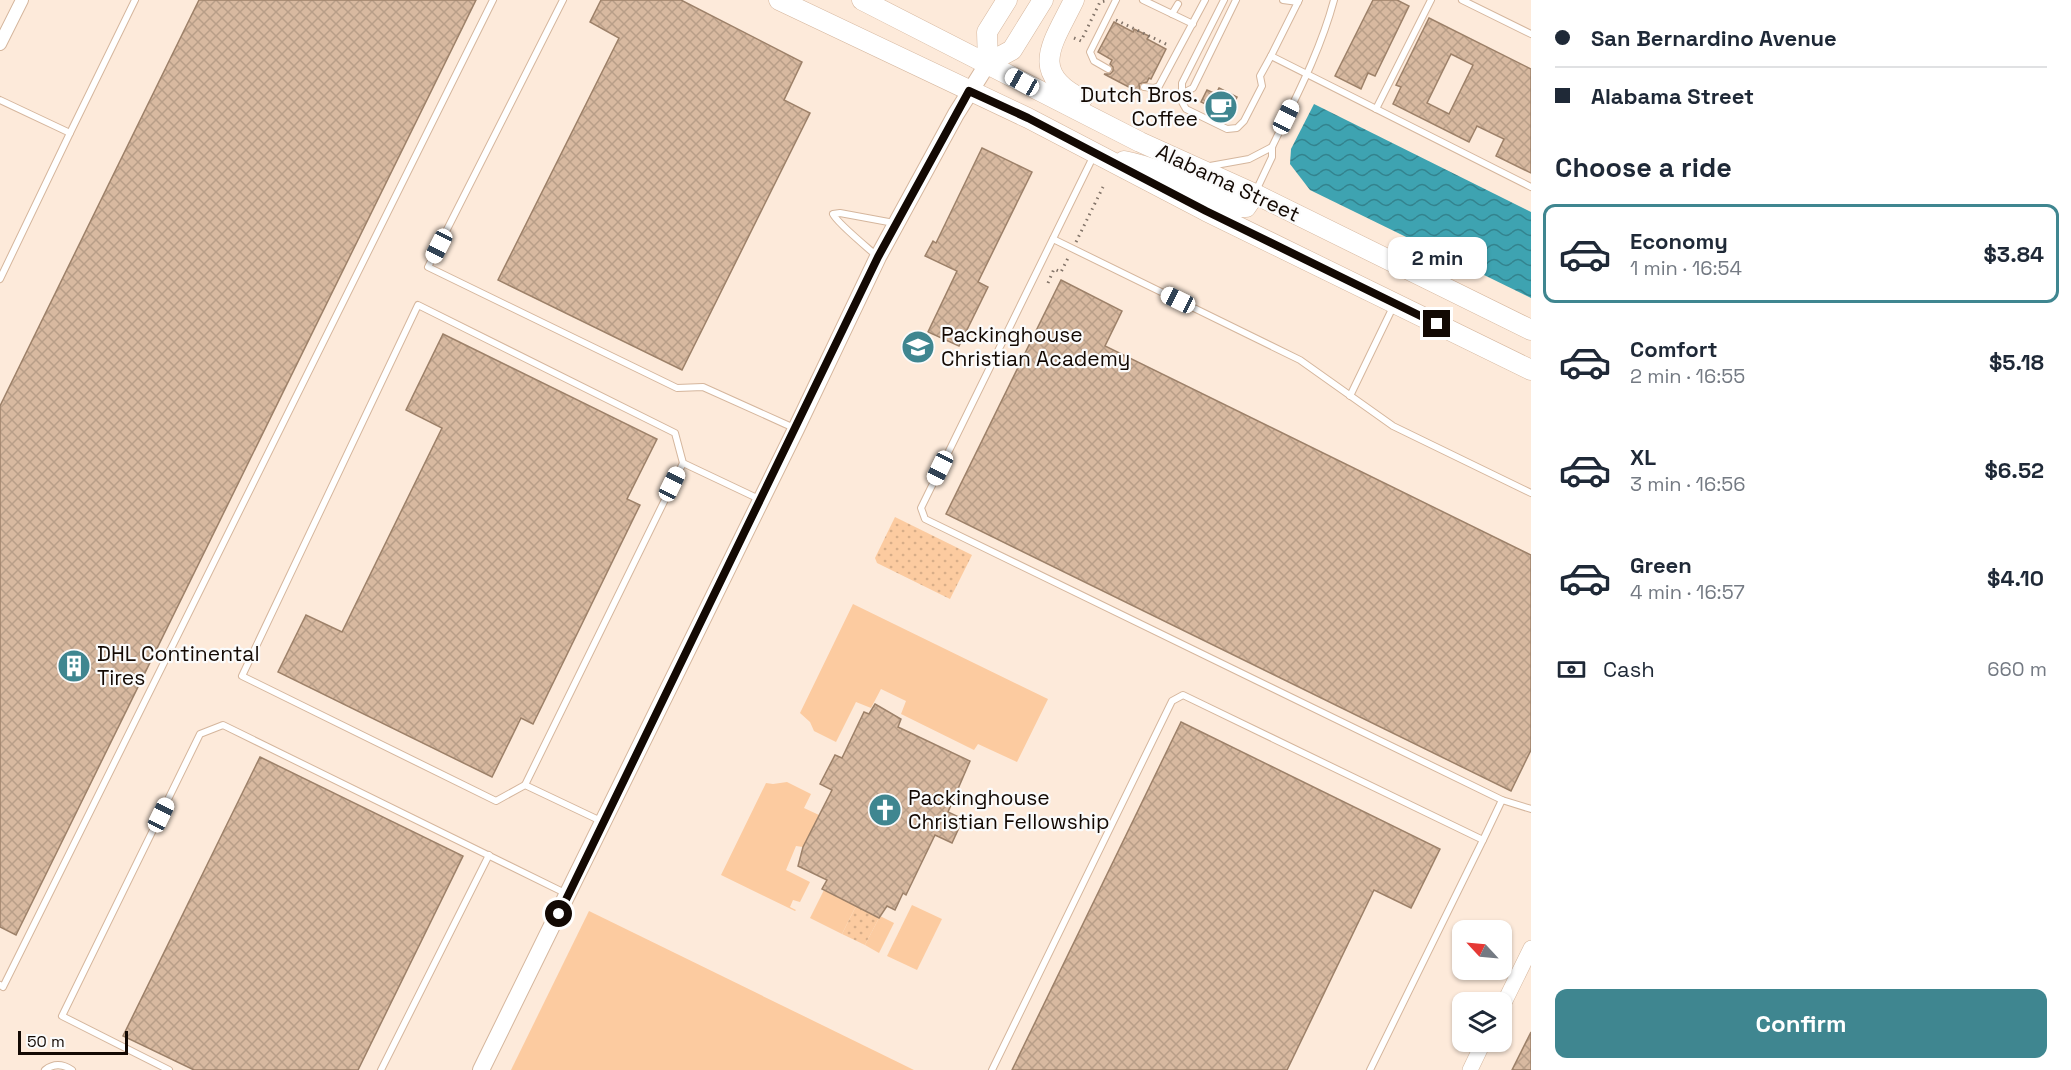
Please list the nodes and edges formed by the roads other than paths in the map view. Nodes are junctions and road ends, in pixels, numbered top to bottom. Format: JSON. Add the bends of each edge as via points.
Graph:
{"nodes":[{"id":1,"x":22,"y":0,"type":"edge"},
{"id":2,"x":135,"y":0,"type":"edge"},
{"id":3,"x":493,"y":0,"type":"edge"},
{"id":4,"x":563,"y":0,"type":"edge"},
{"id":5,"x":778,"y":0,"type":"edge"},
{"id":6,"x":862,"y":0,"type":"edge"},
{"id":7,"x":1007,"y":0,"type":"edge"},
{"id":8,"x":1043,"y":0,"type":"edge"},
{"id":9,"x":1074,"y":0,"type":"edge"},
{"id":10,"x":1116,"y":0,"type":"edge"},
{"id":11,"x":1205,"y":0,"type":"edge"},
{"id":12,"x":1224,"y":0,"type":"edge"},
{"id":13,"x":1236,"y":0,"type":"edge"},
{"id":14,"x":1283,"y":0,"type":"edge"},
{"id":15,"x":1334,"y":0,"type":"edge"},
{"id":16,"x":1431,"y":0,"type":"edge"},
{"id":17,"x":1462,"y":0,"type":"edge"},
{"id":18,"x":1148,"y":1,"type":"edge"},
{"id":19,"x":1298,"y":1,"type":"edge"},
{"id":20,"x":1178,"y":4,"type":"dead end"},
{"id":21,"x":1172,"y":14,"type":"junction"},
{"id":22,"x":1193,"y":24,"type":"junction"},
{"id":23,"x":1531,"y":34,"type":"edge"},
{"id":24,"x":0,"y":44,"type":"edge"},
{"id":25,"x":1271,"y":56,"type":"junction"},
{"id":26,"x":988,"y":63,"type":"junction"},
{"id":27,"x":1108,"y":69,"type":"dead end"},
{"id":28,"x":1308,"y":74,"type":"junction"},
{"id":29,"x":1144,"y":87,"type":"dead end"},
{"id":30,"x":969,"y":91,"type":"junction"},
{"id":31,"x":1181,"y":94,"type":"junction"},
{"id":32,"x":0,"y":100,"type":"edge"},
{"id":33,"x":1376,"y":109,"type":"junction"},
{"id":34,"x":70,"y":133,"type":"junction"},
{"id":35,"x":1140,"y":142,"type":"junction"},
{"id":36,"x":1272,"y":147,"type":"junction"},
{"id":37,"x":1094,"y":154,"type":"junction"},
{"id":38,"x":1195,"y":168,"type":"junction"},
{"id":39,"x":1531,"y":187,"type":"edge"},
{"id":40,"x":1255,"y":194,"type":"junction"},
{"id":41,"x":897,"y":224,"type":"junction"},
{"id":42,"x":1053,"y":239,"type":"junction"},
{"id":43,"x":878,"y":257,"type":"junction"},
{"id":44,"x":0,"y":279,"type":"edge"},
{"id":45,"x":1395,"y":303,"type":"junction"},
{"id":46,"x":1531,"y":330,"type":"edge"},
{"id":47,"x":1531,"y":370,"type":"edge"},
{"id":48,"x":1350,"y":396,"type":"junction"},
{"id":49,"x":796,"y":429,"type":"junction"},
{"id":50,"x":682,"y":463,"type":"junction"},
{"id":51,"x":1531,"y":493,"type":"edge"},
{"id":52,"x":761,"y":501,"type":"junction"},
{"id":53,"x":525,"y":784,"type":"junction"},
{"id":54,"x":1502,"y":800,"type":"junction"},
{"id":55,"x":1531,"y":808,"type":"edge"},
{"id":56,"x":603,"y":822,"type":"junction"},
{"id":57,"x":1483,"y":840,"type":"junction"},
{"id":58,"x":489,"y":855,"type":"junction"},
{"id":59,"x":568,"y":894,"type":"junction"},
{"id":60,"x":1531,"y":948,"type":"edge"},
{"id":61,"x":0,"y":985,"type":"edge"},
{"id":62,"x":1509,"y":992,"type":"edge"},
{"id":63,"x":1479,"y":1052,"type":"edge"},
{"id":64,"x":45,"y":1070,"type":"edge"},
{"id":65,"x":72,"y":1070,"type":"edge"},
{"id":66,"x":170,"y":1070,"type":"edge"},
{"id":67,"x":381,"y":1070,"type":"edge"},
{"id":68,"x":481,"y":1070,"type":"edge"},
{"id":69,"x":992,"y":1070,"type":"edge"},
{"id":70,"x":1370,"y":1070,"type":"edge"},
{"id":71,"x":1470,"y":1070,"type":"edge"}],
"edges":[{"from":1,"to":24,"type":"street"},
{"from":2,"to":34,"type":"lane"},
{"from":3,"to":61,"type":"lane","via":[[3,987]]},
{"from":4,"to":49,"type":"lane","via":[[428,267],[677,388],[703,387]]},
{"from":5,"to":30,"type":"main road","name":"Alabama Street"},
{"from":6,"to":26,"type":"main road","name":"Alabama Street"},
{"from":7,"to":26,"type":"main road","via":[[987,32]]},
{"from":8,"to":26,"type":"main road","via":[[1012,50]]},
{"from":9,"to":35,"type":"main road","via":[[1050,54],[1052,74],[1065,91],[1125,120]]},
{"from":10,"to":27,"type":"lane","via":[[1090,52],[1094,61]]},
{"from":11,"to":22,"type":"lane"},
{"from":12,"to":31,"type":"lane","via":[[1182,83]]},
{"from":13,"to":31,"type":"lane","via":[[1193,88]]},
{"from":14,"to":19,"type":"lane"},
{"from":15,"to":28,"type":"lane"},
{"from":16,"to":33,"type":"lane"},
{"from":17,"to":23,"type":"lane"},
{"from":18,"to":21,"type":"lane"},
{"from":19,"to":25,"type":"lane"},
{"from":20,"to":21,"type":"lane"},
{"from":21,"to":22,"type":"lane"},
{"from":22,"to":29,"type":"lane","via":[[1160,86]]},
{"from":25,"to":28,"type":"lane"},
{"from":25,"to":31,"type":"lane","via":[[1260,76],[1262,86],[1237,128],[1227,129],[1186,108]]},
{"from":26,"to":30,"type":"main road"},
{"from":26,"to":35,"type":"main road","name":"Alabama Street"},
{"from":28,"to":33,"type":"lane"},
{"from":28,"to":36,"type":"lane"},
{"from":30,"to":37,"type":"main road","name":"Alabama Street"},
{"from":30,"to":41,"type":"main road"},
{"from":32,"to":34,"type":"lane"},
{"from":33,"to":39,"type":"lane"},
{"from":34,"to":44,"type":"lane"},
{"from":35,"to":38,"type":"main road","name":"Alabama Street"},
{"from":36,"to":38,"type":"lane","via":[[1243,161]]},
{"from":36,"to":40,"type":"lane","via":[[1272,157]]},
{"from":37,"to":40,"type":"main road","via":[[1145,165],[1241,207],[1246,207]]},
{"from":37,"to":42,"type":"lane"},
{"from":37,"to":45,"type":"main road","name":"Alabama Street"},
{"from":38,"to":40,"type":"main road","name":"Alabama Street"},
{"from":40,"to":46,"type":"main road","name":"Alabama Street"},
{"from":41,"to":43,"type":"main road"},
{"from":41,"to":43,"type":"lane","via":[[833,214]]},
{"from":42,"to":48,"type":"lane","via":[[1300,360]]},
{"from":42,"to":54,"type":"lane","via":[[921,508],[925,519]]},
{"from":43,"to":49,"type":"main road"},
{"from":45,"to":47,"type":"main road","name":"Alabama Street"},
{"from":45,"to":48,"type":"lane"},
{"from":48,"to":51,"type":"lane","via":[[1393,426]]},
{"from":49,"to":52,"type":"main road"},
{"from":50,"to":52,"type":"lane"},
{"from":50,"to":53,"type":"lane"},
{"from":50,"to":53,"type":"lane","via":[[675,433],[418,305],[242,676],[496,801]]},
{"from":52,"to":56,"type":"main road"},
{"from":53,"to":56,"type":"lane"},
{"from":54,"to":55,"type":"lane"},
{"from":54,"to":57,"type":"lane"},
{"from":56,"to":59,"type":"main road"},
{"from":57,"to":69,"type":"lane","via":[[1183,695],[1172,701]]},
{"from":57,"to":70,"type":"lane"},
{"from":58,"to":59,"type":"lane"},
{"from":58,"to":66,"type":"lane","via":[[223,725],[200,734],[62,1016]]},
{"from":58,"to":67,"type":"lane"},
{"from":59,"to":68,"type":"main road"},
{"from":60,"to":62,"type":"street"},
{"from":63,"to":71,"type":"street"},
{"from":64,"to":65,"type":"lane","via":[[51,1065],[64,1065]]}]}
